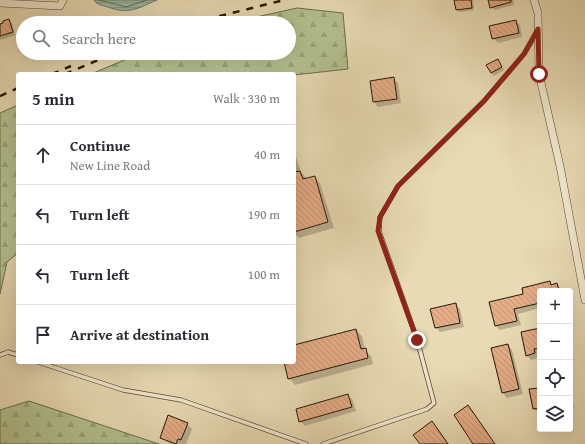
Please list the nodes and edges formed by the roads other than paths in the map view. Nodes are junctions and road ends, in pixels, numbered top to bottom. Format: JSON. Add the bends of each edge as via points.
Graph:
{"nodes":[{"id":1,"x":63,"y":0,"type":"edge"},
{"id":2,"x":534,"y":0,"type":"edge"},
{"id":3,"x":0,"y":4,"type":"edge"},
{"id":4,"x":538,"y":29,"type":"junction"},
{"id":5,"x":585,"y":300,"type":"edge"},
{"id":6,"x":16,"y":354,"type":"edge"},
{"id":7,"x":0,"y":355,"type":"edge"},
{"id":8,"x":44,"y":364,"type":"edge"},
{"id":9,"x":306,"y":444,"type":"edge"},
{"id":10,"x":323,"y":444,"type":"edge"}],
"edges":[{"from":1,"to":3,"type":"street","via":[[60,6]]},
{"from":2,"to":4,"type":"street","via":[[538,13]]},
{"from":4,"to":5,"type":"street","via":[[539,74],[560,166]]},
{"from":4,"to":10,"type":"lane","via":[[524,54],[484,101],[398,186],[380,217],[378,231],[417,340],[434,403],[428,409]]},
{"from":6,"to":7,"type":"lane","via":[[8,352]]},
{"from":8,"to":9,"type":"lane","via":[[123,390],[181,400]]}]}
